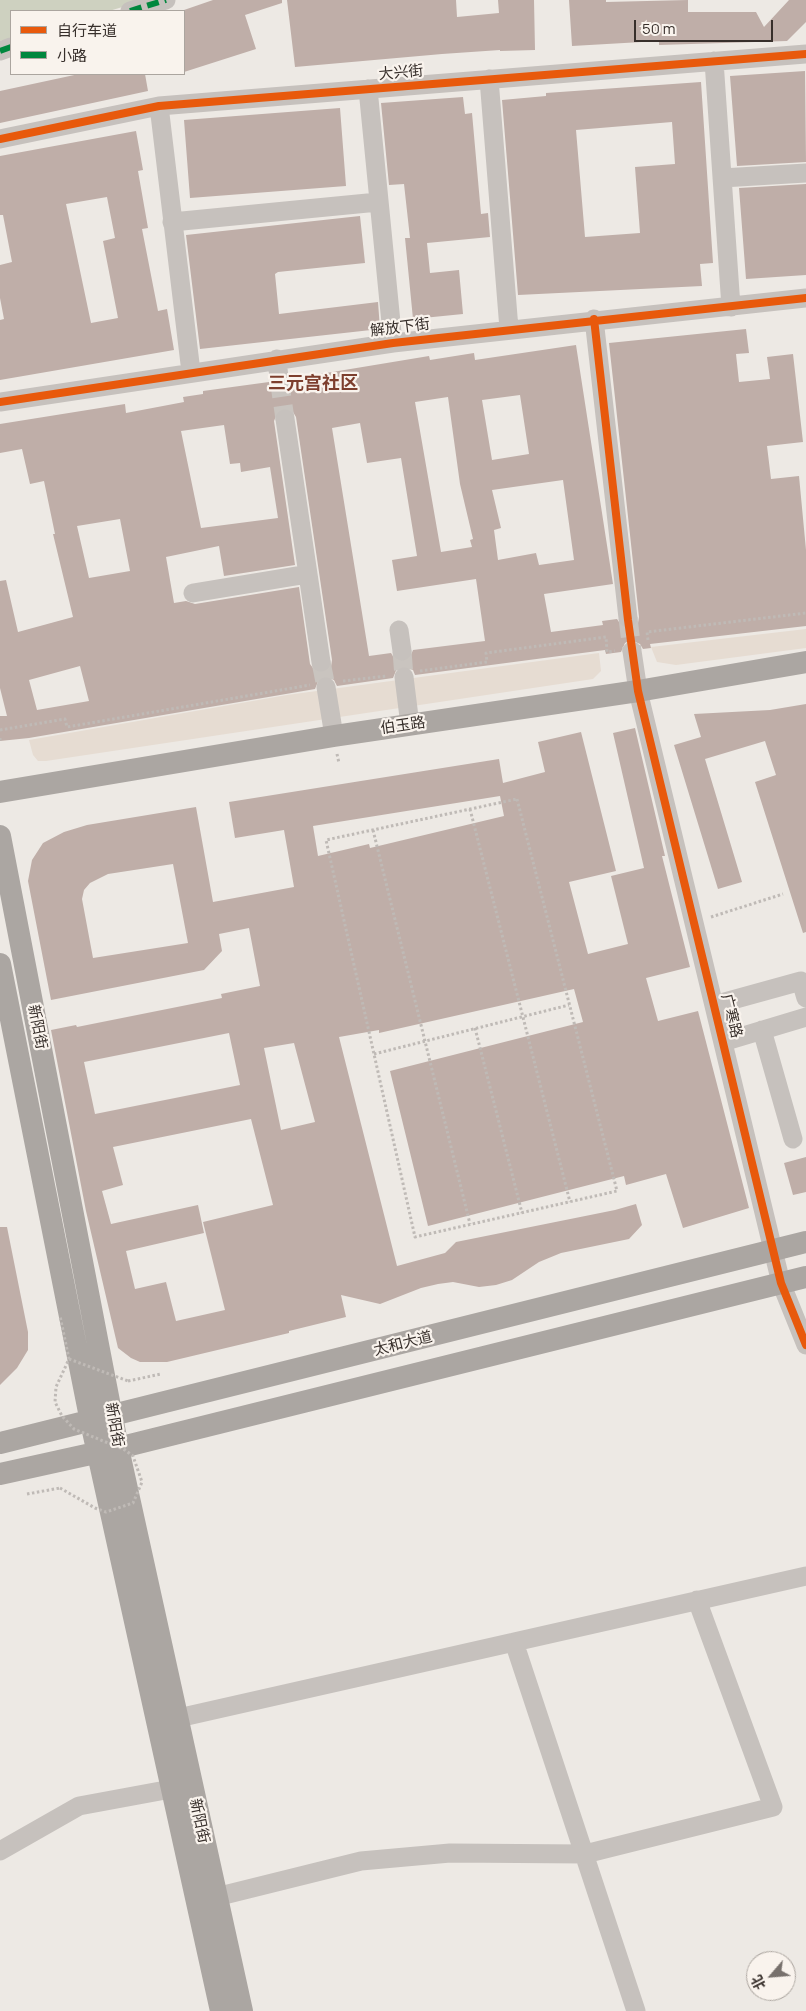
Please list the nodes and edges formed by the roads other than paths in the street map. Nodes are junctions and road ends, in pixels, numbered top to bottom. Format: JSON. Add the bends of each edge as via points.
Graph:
{"nodes":[{"id":1,"x":166,"y":0,"type":"edge"},
{"id":2,"x":133,"y":10,"type":"edge"},
{"id":3,"x":805,"y":53,"type":"edge"},
{"id":4,"x":714,"y":62,"type":"junction"},
{"id":5,"x":489,"y":80,"type":"junction"},
{"id":6,"x":368,"y":89,"type":"junction"},
{"id":7,"x":159,"y":106,"type":"junction"},
{"id":8,"x":0,"y":139,"type":"edge"},
{"id":9,"x":806,"y":173,"type":"edge"},
{"id":10,"x":722,"y":178,"type":"junction"},
{"id":11,"x":378,"y":202,"type":"junction"},
{"id":12,"x":172,"y":222,"type":"junction"},
{"id":13,"x":806,"y":298,"type":"edge"},
{"id":14,"x":731,"y":306,"type":"junction"},
{"id":15,"x":594,"y":320,"type":"junction"},
{"id":16,"x":509,"y":329,"type":"junction"},
{"id":17,"x":393,"y":343,"type":"junction"},
{"id":18,"x":191,"y":372,"type":"junction"},
{"id":19,"x":0,"y":402,"type":"edge"},
{"id":20,"x":285,"y":419,"type":"tunnel mouth"},
{"id":21,"x":308,"y":574,"type":"junction"},
{"id":22,"x":193,"y":592,"type":"dead end"},
{"id":23,"x":628,"y":618,"type":"tunnel mouth"},
{"id":24,"x":399,"y":630,"type":"dead end"},
{"id":25,"x":632,"y":650,"type":"tunnel mouth"},
{"id":26,"x":402,"y":651,"type":"tunnel mouth"},
{"id":27,"x":322,"y":662,"type":"tunnel mouth"},
{"id":28,"x":806,"y":662,"type":"edge"},
{"id":29,"x":404,"y":677,"type":"tunnel mouth"},
{"id":30,"x":326,"y":687,"type":"tunnel mouth"},
{"id":31,"x":638,"y":691,"type":"junction"},
{"id":32,"x":410,"y":725,"type":"junction"},
{"id":33,"x":334,"y":736,"type":"junction"},
{"id":34,"x":0,"y":792,"type":"edge"},
{"id":35,"x":0,"y":836,"type":"edge"},
{"id":36,"x":0,"y":964,"type":"edge"},
{"id":37,"x":806,"y":998,"type":"edge"},
{"id":38,"x":714,"y":1006,"type":"junction"},
{"id":39,"x":806,"y":1017,"type":"edge"},
{"id":40,"x":762,"y":1030,"type":"junction"},
{"id":41,"x":723,"y":1042,"type":"junction"},
{"id":42,"x":793,"y":1139,"type":"dead end"},
{"id":43,"x":806,"y":1242,"type":"edge"},
{"id":44,"x":773,"y":1251,"type":"junction"},
{"id":45,"x":806,"y":1276,"type":"edge"},
{"id":46,"x":781,"y":1284,"type":"junction"},
{"id":47,"x":806,"y":1345,"type":"edge"},
{"id":48,"x":113,"y":1417,"type":"junction"},
{"id":49,"x":90,"y":1422,"type":"junction"},
{"id":50,"x":0,"y":1443,"type":"edge"},
{"id":51,"x":108,"y":1450,"type":"junction"},
{"id":52,"x":0,"y":1474,"type":"edge"},
{"id":53,"x":806,"y":1576,"type":"edge"},
{"id":54,"x":697,"y":1600,"type":"junction"},
{"id":55,"x":514,"y":1642,"type":"junction"},
{"id":56,"x":166,"y":1721,"type":"junction"},
{"id":57,"x":172,"y":1789,"type":"junction"},
{"id":58,"x":0,"y":1852,"type":"edge"},
{"id":59,"x":585,"y":1854,"type":"junction"},
{"id":60,"x":216,"y":1897,"type":"junction"},
{"id":61,"x":221,"y":2011,"type":"edge"},
{"id":62,"x":242,"y":2011,"type":"edge"},
{"id":63,"x":636,"y":2011,"type":"edge"}],
"edges":[{"from":1,"to":2,"type":"street"},
{"from":3,"to":4,"type":"street","name":"大兴街"},
{"from":4,"to":5,"type":"street","name":"大兴街"},
{"from":4,"to":10,"type":"street"},
{"from":5,"to":6,"type":"street","name":"大兴街"},
{"from":5,"to":16,"type":"street"},
{"from":6,"to":7,"type":"street","name":"大兴街"},
{"from":6,"to":11,"type":"street"},
{"from":7,"to":8,"type":"street","name":"大兴街"},
{"from":7,"to":12,"type":"street"},
{"from":9,"to":10,"type":"street"},
{"from":10,"to":14,"type":"street"},
{"from":11,"to":12,"type":"street"},
{"from":11,"to":17,"type":"street"},
{"from":12,"to":18,"type":"street"},
{"from":13,"to":14,"type":"street","name":"解放下街"},
{"from":14,"to":15,"type":"street","name":"解放下街"},
{"from":15,"to":16,"type":"street","name":"解放下街"},
{"from":15,"to":23,"type":"street"},
{"from":16,"to":17,"type":"street","name":"解放下街"},
{"from":17,"to":18,"type":"street","name":"解放下街","via":[[278,369]]},
{"from":18,"to":19,"type":"street","name":"解放下街"},
{"from":20,"to":21,"type":"street"},
{"from":21,"to":22,"type":"street"},
{"from":21,"to":27,"type":"street"},
{"from":24,"to":26,"type":"street"},
{"from":25,"to":31,"type":"street","name":"广寒路"},
{"from":28,"to":31,"type":"main road","name":"伯玉路"},
{"from":29,"to":32,"type":"street"},
{"from":30,"to":33,"type":"street"},
{"from":31,"to":32,"type":"main road","name":"伯玉路"},
{"from":31,"to":38,"type":"street","name":"广寒路"},
{"from":32,"to":33,"type":"main road","name":"伯玉路"},
{"from":33,"to":34,"type":"main road","name":"伯玉路"},
{"from":35,"to":48,"type":"main road","name":"新阳街"},
{"from":36,"to":49,"type":"main road","name":"新阳街"},
{"from":37,"to":38,"type":"street","via":[[801,981]]},
{"from":38,"to":41,"type":"street","name":"广寒路"},
{"from":39,"to":40,"type":"street"},
{"from":40,"to":41,"type":"street"},
{"from":40,"to":42,"type":"street"},
{"from":41,"to":44,"type":"street","name":"广寒路"},
{"from":43,"to":44,"type":"main road","name":"太和大道"},
{"from":44,"to":46,"type":"street","name":"广寒路"},
{"from":44,"to":48,"type":"main road","name":"太和大道"},
{"from":45,"to":46,"type":"main road"},
{"from":46,"to":47,"type":"street","name":"广寒路"},
{"from":46,"to":51,"type":"main road"},
{"from":48,"to":49,"type":"main road","name":"太和大道"},
{"from":48,"to":51,"type":"main road","name":"新阳街"},
{"from":49,"to":50,"type":"main road","name":"太和大道"},
{"from":49,"to":51,"type":"main road","name":"新阳街"},
{"from":51,"to":52,"type":"main road"},
{"from":51,"to":56,"type":"main road","name":"新阳街"},
{"from":53,"to":54,"type":"street"},
{"from":54,"to":55,"type":"street"},
{"from":54,"to":59,"type":"street","via":[[772,1807]]},
{"from":55,"to":56,"type":"street"},
{"from":55,"to":59,"type":"street"},
{"from":56,"to":57,"type":"main road","name":"新阳街"},
{"from":56,"to":60,"type":"main road","name":"新阳街"},
{"from":57,"to":58,"type":"street","via":[[79,1806]]},
{"from":57,"to":61,"type":"main road","name":"新阳街"},
{"from":59,"to":60,"type":"street","via":[[450,1853],[361,1861]]},
{"from":59,"to":63,"type":"street"},
{"from":60,"to":62,"type":"main road","name":"新阳街"}]}
